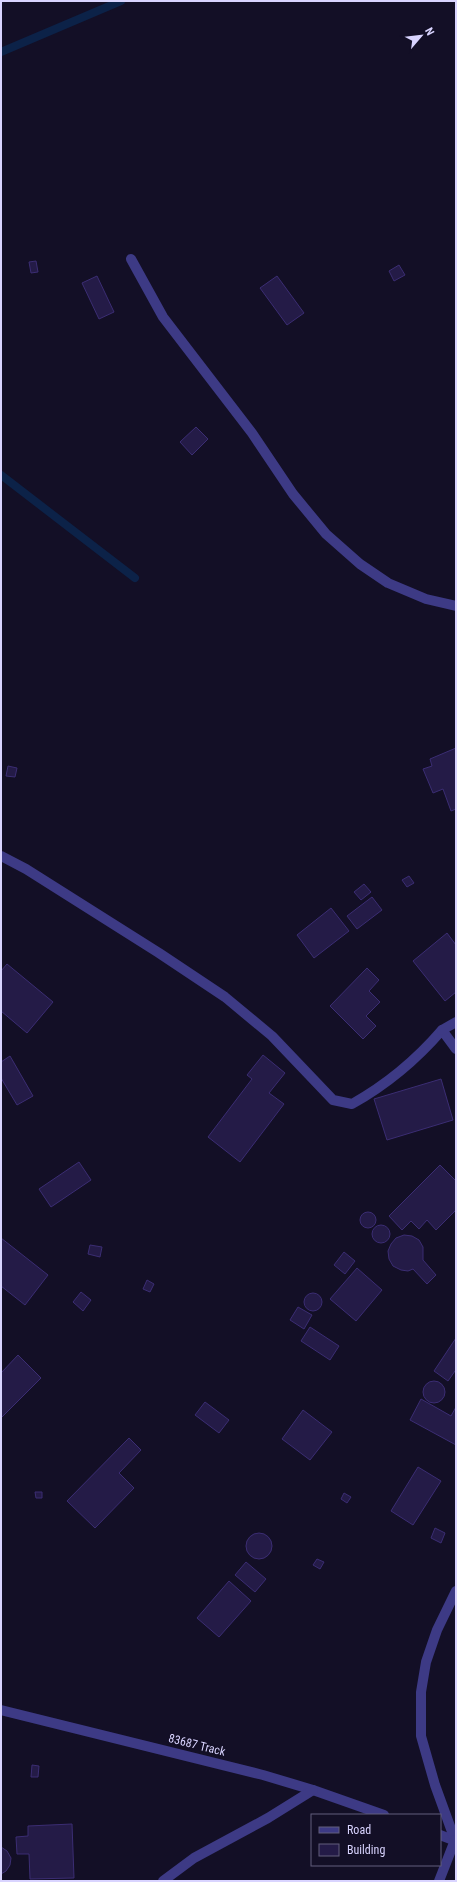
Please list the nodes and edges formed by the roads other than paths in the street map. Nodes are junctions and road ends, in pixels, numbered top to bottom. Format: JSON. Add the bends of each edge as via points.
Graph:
{"nodes":[{"id":1,"x":131,"y":259,"type":"dead end"},
{"id":2,"x":456,"y":606,"type":"edge"},
{"id":3,"x":1,"y":856,"type":"edge"},
{"id":4,"x":456,"y":1022,"type":"edge"},
{"id":5,"x":442,"y":1030,"type":"junction"},
{"id":6,"x":456,"y":1049,"type":"edge"},
{"id":7,"x":456,"y":1591,"type":"edge"},
{"id":8,"x":1,"y":1710,"type":"edge"},
{"id":9,"x":313,"y":1790,"type":"junction"},
{"id":10,"x":381,"y":1814,"type":"edge"},
{"id":11,"x":441,"y":1835,"type":"edge"},
{"id":12,"x":456,"y":1841,"type":"edge"},
{"id":13,"x":163,"y":1881,"type":"edge"},
{"id":14,"x":439,"y":1881,"type":"edge"}],
"edges":[{"from":1,"to":2,"type":"street","via":[[163,317],[252,433],[293,494],[326,534],[360,564],[388,583],[426,599]]},
{"from":3,"to":5,"type":"street","via":[[160,953],[225,997],[272,1036],[333,1100],[352,1104],[379,1088],[415,1058]]},
{"from":4,"to":5,"type":"street"},
{"from":5,"to":6,"type":"street"},
{"from":7,"to":12,"type":"street","via":[[428,1655],[421,1692],[421,1736],[435,1785]]},
{"from":8,"to":9,"type":"street","name":"83687 Track"},
{"from":9,"to":10,"type":"street","name":"83687 Track"},
{"from":9,"to":13,"type":"street","via":[[194,1858]]},
{"from":11,"to":12,"type":"street"},
{"from":12,"to":14,"type":"street"}]}
